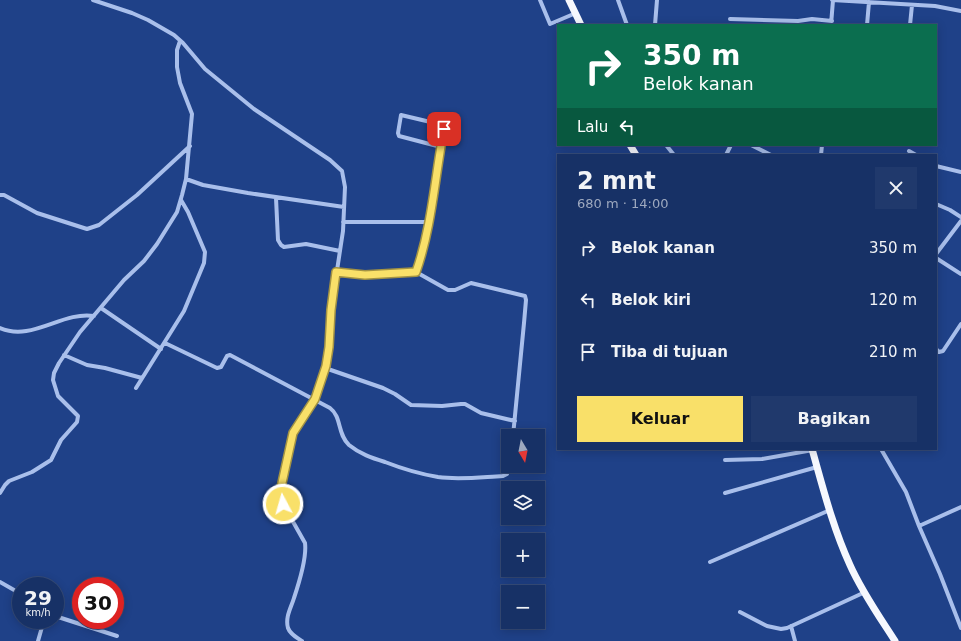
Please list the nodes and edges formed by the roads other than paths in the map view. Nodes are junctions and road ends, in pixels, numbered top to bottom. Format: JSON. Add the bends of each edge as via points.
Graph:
{"nodes":[{"id":1,"x":93,"y":0,"type":"edge"},
{"id":2,"x":540,"y":0,"type":"edge"},
{"id":3,"x":568,"y":0,"type":"edge"},
{"id":4,"x":618,"y":0,"type":"edge"},
{"id":5,"x":657,"y":0,"type":"edge"},
{"id":6,"x":833,"y":0,"type":"edge"},
{"id":7,"x":869,"y":2,"type":"junction"},
{"id":8,"x":912,"y":5,"type":"junction"},
{"id":9,"x":961,"y":10,"type":"edge"},
{"id":10,"x":575,"y":13,"type":"junction"},
{"id":11,"x":730,"y":19,"type":"dead end"},
{"id":12,"x":832,"y":23,"type":"edge"},
{"id":13,"x":580,"y":24,"type":"edge"},
{"id":14,"x":627,"y":24,"type":"edge"},
{"id":15,"x":655,"y":24,"type":"edge"},
{"id":16,"x":867,"y":24,"type":"edge"},
{"id":17,"x":910,"y":24,"type":"edge"},
{"id":18,"x":180,"y":41,"type":"junction"},
{"id":19,"x":190,"y":145,"type":"junction"},
{"id":20,"x":667,"y":146,"type":"edge"},
{"id":21,"x":753,"y":146,"type":"edge"},
{"id":22,"x":441,"y":147,"type":"junction"},
{"id":23,"x":909,"y":151,"type":"dead end"},
{"id":24,"x":673,"y":154,"type":"edge"},
{"id":25,"x":769,"y":154,"type":"edge"},
{"id":26,"x":914,"y":154,"type":"edge"},
{"id":27,"x":937,"y":166,"type":"edge"},
{"id":28,"x":961,"y":172,"type":"edge"},
{"id":29,"x":186,"y":179,"type":"junction"},
{"id":30,"x":0,"y":195,"type":"edge"},
{"id":31,"x":276,"y":198,"type":"junction"},
{"id":32,"x":181,"y":200,"type":"junction"},
{"id":33,"x":937,"y":204,"type":"edge"},
{"id":34,"x":344,"y":207,"type":"junction"},
{"id":35,"x":961,"y":217,"type":"edge"},
{"id":36,"x":961,"y":221,"type":"edge"},
{"id":37,"x":343,"y":222,"type":"junction"},
{"id":38,"x":428,"y":222,"type":"junction"},
{"id":39,"x":340,"y":251,"type":"junction"},
{"id":40,"x":937,"y":253,"type":"edge"},
{"id":41,"x":937,"y":259,"type":"edge"},
{"id":42,"x":336,"y":272,"type":"junction"},
{"id":43,"x":416,"y":272,"type":"junction"},
{"id":44,"x":961,"y":274,"type":"edge"},
{"id":45,"x":101,"y":308,"type":"junction"},
{"id":46,"x":94,"y":316,"type":"junction"},
{"id":47,"x":961,"y":324,"type":"edge"},
{"id":48,"x":0,"y":328,"type":"edge"},
{"id":49,"x":164,"y":343,"type":"junction"},
{"id":50,"x":161,"y":349,"type":"junction"},
{"id":51,"x":937,"y":350,"type":"edge"},
{"id":52,"x":64,"y":355,"type":"junction"},
{"id":53,"x":325,"y":368,"type":"junction"},
{"id":54,"x":142,"y":378,"type":"junction"},
{"id":55,"x":136,"y":388,"type":"dead end"},
{"id":56,"x":315,"y":399,"type":"junction"},
{"id":57,"x":515,"y":421,"type":"junction"},
{"id":58,"x":514,"y":429,"type":"edge"},
{"id":59,"x":813,"y":450,"type":"edge"},
{"id":60,"x":882,"y":450,"type":"edge"},
{"id":61,"x":725,"y":460,"type":"dead end"},
{"id":62,"x":817,"y":467,"type":"junction"},
{"id":63,"x":507,"y":473,"type":"edge"},
{"id":64,"x":0,"y":493,"type":"edge"},
{"id":65,"x":725,"y":494,"type":"dead end"},
{"id":66,"x":961,"y":507,"type":"edge"},
{"id":67,"x":830,"y":510,"type":"junction"},
{"id":68,"x":919,"y":526,"type":"junction"},
{"id":69,"x":710,"y":562,"type":"dead end"},
{"id":70,"x":0,"y":582,"type":"edge"},
{"id":71,"x":12,"y":589,"type":"edge"},
{"id":72,"x":864,"y":593,"type":"junction"},
{"id":73,"x":740,"y":612,"type":"dead end"},
{"id":74,"x":64,"y":619,"type":"edge"},
{"id":75,"x":791,"y":626,"type":"junction"},
{"id":76,"x":961,"y":628,"type":"edge"},
{"id":77,"x":41,"y":629,"type":"edge"},
{"id":78,"x":117,"y":636,"type":"dead end"},
{"id":79,"x":38,"y":641,"type":"edge"},
{"id":80,"x":302,"y":641,"type":"edge"},
{"id":81,"x":795,"y":641,"type":"edge"},
{"id":82,"x":895,"y":641,"type":"edge"}],
"edges":[{"from":1,"to":18,"type":"street","via":[[148,20]]},
{"from":2,"to":10,"type":"street","via":[[550,24]]},
{"from":3,"to":10,"type":"highway"},
{"from":4,"to":14,"type":"street"},
{"from":5,"to":15,"type":"street"},
{"from":6,"to":7,"type":"street"},
{"from":6,"to":12,"type":"street"},
{"from":7,"to":8,"type":"street"},
{"from":7,"to":16,"type":"street"},
{"from":8,"to":9,"type":"street"},
{"from":8,"to":17,"type":"street"},
{"from":10,"to":13,"type":"highway"},
{"from":11,"to":12,"type":"street","via":[[812,19]]},
{"from":18,"to":19,"type":"street","via":[[177,63],[180,83],[192,114]]},
{"from":18,"to":34,"type":"street","via":[[205,69],[254,109],[340,168],[345,183]]},
{"from":19,"to":29,"type":"street"},
{"from":19,"to":30,"type":"street","via":[[137,195],[99,225],[87,230],[37,213]]},
{"from":20,"to":24,"type":"street"},
{"from":21,"to":25,"type":"street"},
{"from":22,"to":22,"type":"street","via":[[399,136],[401,115],[443,124]]},
{"from":22,"to":38,"type":"street"},
{"from":23,"to":26,"type":"street"},
{"from":27,"to":28,"type":"street"},
{"from":29,"to":31,"type":"street","via":[[203,185]]},
{"from":29,"to":32,"type":"street"},
{"from":31,"to":34,"type":"street"},
{"from":31,"to":39,"type":"street","via":[[278,240],[281,245],[284,247],[306,244]]},
{"from":32,"to":45,"type":"street","via":[[171,224],[157,244]]},
{"from":32,"to":49,"type":"street","via":[[197,232],[205,259],[184,311]]},
{"from":33,"to":35,"type":"street"},
{"from":34,"to":37,"type":"street"},
{"from":36,"to":40,"type":"street"},
{"from":37,"to":38,"type":"street"},
{"from":37,"to":39,"type":"street"},
{"from":38,"to":43,"type":"street"},
{"from":39,"to":42,"type":"street"},
{"from":41,"to":44,"type":"street"},
{"from":42,"to":43,"type":"street","via":[[365,275]]},
{"from":42,"to":53,"type":"street"},
{"from":43,"to":57,"type":"street","via":[[448,290],[455,290],[470,283],[525,296]]},
{"from":45,"to":46,"type":"street"},
{"from":45,"to":50,"type":"street"},
{"from":46,"to":48,"type":"street","via":[[74,317],[28,331]]},
{"from":46,"to":52,"type":"street"},
{"from":47,"to":51,"type":"street","via":[[943,351]]},
{"from":49,"to":50,"type":"street"},
{"from":49,"to":56,"type":"street","via":[[217,368],[221,367],[228,355],[231,355]]},
{"from":50,"to":54,"type":"street"},
{"from":52,"to":54,"type":"street","via":[[87,365]]},
{"from":52,"to":64,"type":"street","via":[[53,380],[59,399],[77,415],[78,420],[61,440],[51,460],[9,482]]},
{"from":53,"to":56,"type":"street"},
{"from":53,"to":57,"type":"street","via":[[383,388],[411,405],[465,404],[480,413]]},
{"from":54,"to":55,"type":"street"},
{"from":56,"to":63,"type":"street","via":[[335,412],[342,435],[348,444],[366,456],[412,472],[449,478],[503,476]]},
{"from":56,"to":80,"type":"street","via":[[293,433],[280,492],[283,504],[305,543],[295,596],[287,617],[289,630]]},
{"from":57,"to":58,"type":"street"},
{"from":59,"to":61,"type":"street","via":[[762,459]]},
{"from":59,"to":62,"type":"highway"},
{"from":60,"to":68,"type":"street","via":[[906,492]]},
{"from":62,"to":65,"type":"street"},
{"from":62,"to":67,"type":"highway"},
{"from":66,"to":68,"type":"street"},
{"from":67,"to":69,"type":"street"},
{"from":67,"to":72,"type":"highway","via":[[837,535]]},
{"from":68,"to":76,"type":"street"},
{"from":70,"to":71,"type":"street"},
{"from":72,"to":75,"type":"street"},
{"from":72,"to":82,"type":"highway"},
{"from":73,"to":75,"type":"street","via":[[768,626]]},
{"from":74,"to":78,"type":"street"},
{"from":75,"to":81,"type":"street"},
{"from":77,"to":79,"type":"street"}]}
